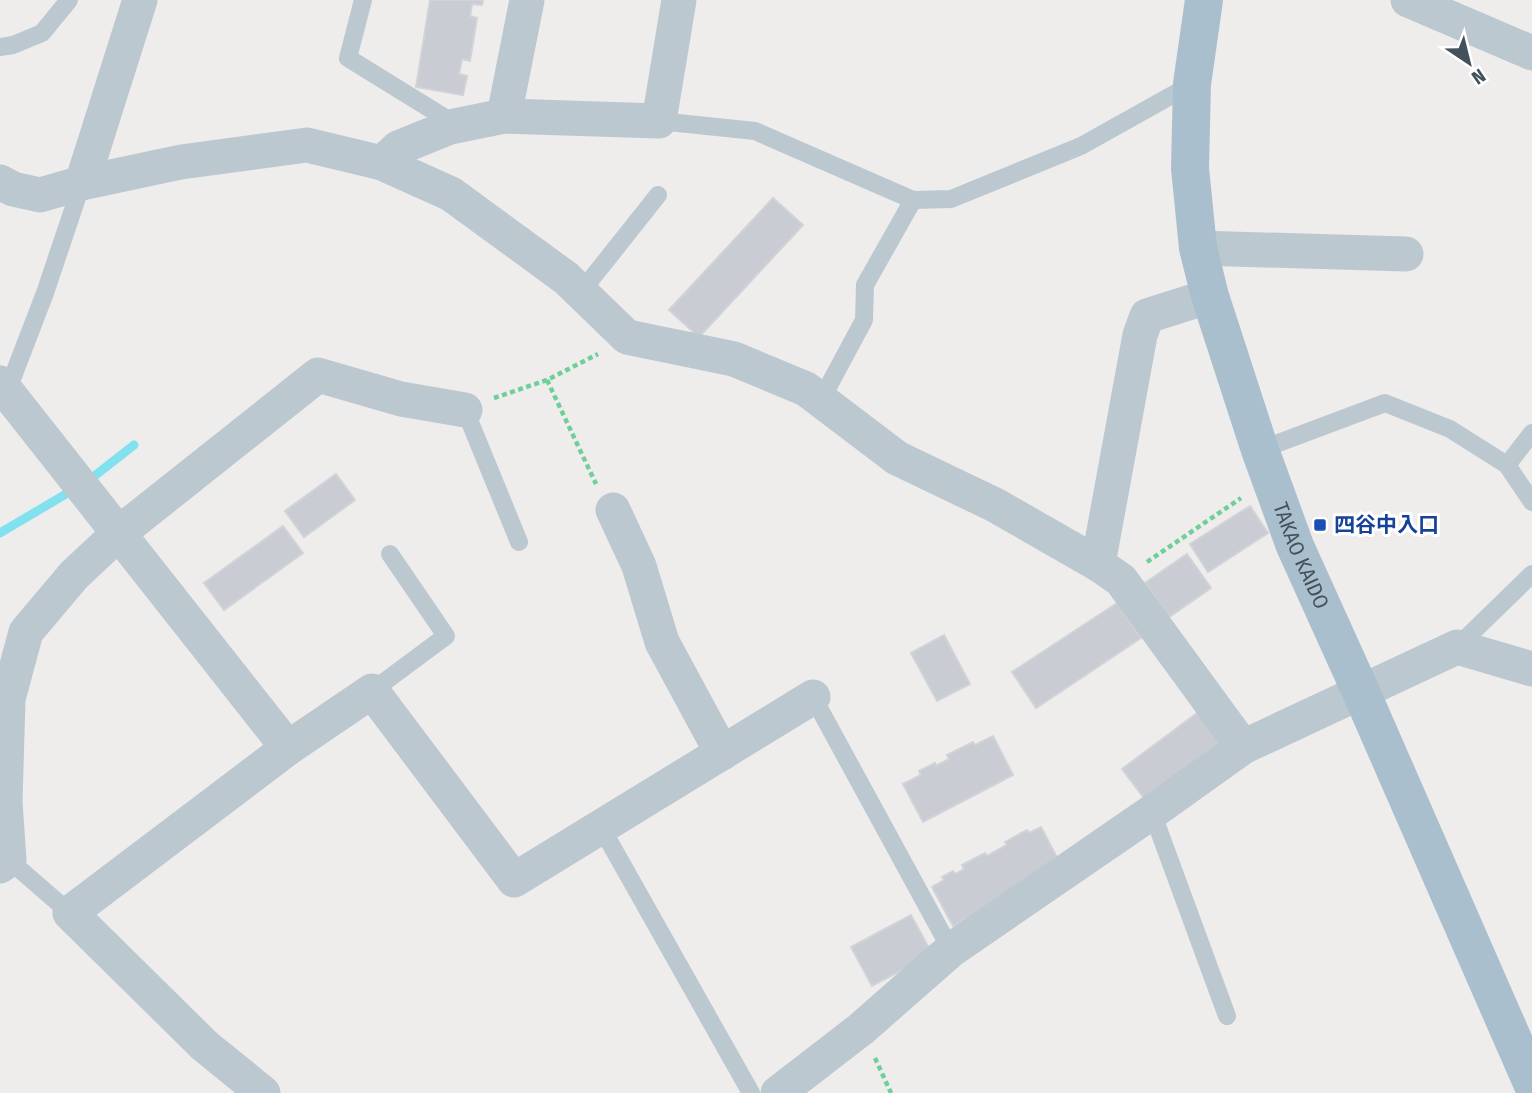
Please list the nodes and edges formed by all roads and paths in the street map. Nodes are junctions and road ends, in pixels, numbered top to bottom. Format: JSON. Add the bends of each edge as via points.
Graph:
{"nodes":[{"id":1,"x":69,"y":0,"type":"edge"},
{"id":2,"x":140,"y":0,"type":"edge"},
{"id":3,"x":363,"y":0,"type":"edge"},
{"id":4,"x":527,"y":0,"type":"edge"},
{"id":5,"x":679,"y":0,"type":"edge"},
{"id":6,"x":1204,"y":0,"type":"edge"},
{"id":7,"x":1408,"y":0,"type":"edge"},
{"id":8,"x":0,"y":47,"type":"edge"},
{"id":9,"x":1532,"y":53,"type":"edge"},
{"id":10,"x":1192,"y":84,"type":"junction"},
{"id":11,"x":504,"y":116,"type":"junction"},
{"id":12,"x":659,"y":121,"type":"junction"},
{"id":13,"x":450,"y":127,"type":"junction"},
{"id":14,"x":382,"y":163,"type":"junction"},
{"id":15,"x":0,"y":182,"type":"edge"},
{"id":16,"x":82,"y":183,"type":"junction"},
{"id":17,"x":658,"y":195,"type":"dead end"},
{"id":18,"x":914,"y":200,"type":"junction"},
{"id":19,"x":1198,"y":248,"type":"junction"},
{"id":20,"x":1406,"y":254,"type":"dead end"},
{"id":21,"x":581,"y":292,"type":"junction"},
{"id":22,"x":1210,"y":296,"type":"junction"},
{"id":23,"x":627,"y":337,"type":"junction"},
{"id":24,"x":547,"y":380,"type":"junction"},
{"id":25,"x":3,"y":387,"type":"edge"},
{"id":26,"x":821,"y":400,"type":"junction"},
{"id":27,"x":465,"y":410,"type":"junction"},
{"id":28,"x":1532,"y":433,"type":"edge"},
{"id":29,"x":1265,"y":464,"type":"junction"},
{"id":30,"x":1507,"y":465,"type":"junction"},
{"id":31,"x":1532,"y":502,"type":"edge"},
{"id":32,"x":613,"y":510,"type":"joint"},
{"id":33,"x":119,"y":533,"type":"junction"},
{"id":34,"x":519,"y":542,"type":"dead end"},
{"id":35,"x":390,"y":554,"type":"dead end"},
{"id":36,"x":1109,"y":572,"type":"junction"},
{"id":37,"x":1532,"y":574,"type":"edge"},
{"id":38,"x":1457,"y":647,"type":"junction"},
{"id":39,"x":1532,"y":668,"type":"edge"},
{"id":40,"x":372,"y":691,"type":"junction"},
{"id":41,"x":1361,"y":692,"type":"junction"},
{"id":42,"x":813,"y":697,"type":"joint"},
{"id":43,"x":1243,"y":747,"type":"junction"},
{"id":44,"x":288,"y":748,"type":"junction"},
{"id":45,"x":722,"y":753,"type":"junction"},
{"id":46,"x":1152,"y":812,"type":"junction"},
{"id":47,"x":601,"y":827,"type":"junction"},
{"id":48,"x":5,"y":863,"type":"edge"},
{"id":49,"x":70,"y":913,"type":"junction"},
{"id":50,"x":951,"y":950,"type":"junction"},
{"id":51,"x":1227,"y":1016,"type":"dead end"},
{"id":52,"x":1532,"y":1083,"type":"edge"},
{"id":53,"x":263,"y":1093,"type":"edge"},
{"id":54,"x":751,"y":1093,"type":"edge"},
{"id":55,"x":778,"y":1093,"type":"edge"}],
"edges":[{"from":1,"to":8,"type":"lane","via":[[42,33]]},
{"from":2,"to":16,"type":"street"},
{"from":3,"to":13,"type":"lane","via":[[348,58],[442,116]]},
{"from":4,"to":11,"type":"street"},
{"from":5,"to":12,"type":"street"},
{"from":6,"to":10,"type":"main road","name":"TAKAO KAIDO"},
{"from":7,"to":9,"type":"street"},
{"from":10,"to":18,"type":"lane","via":[[1081,146],[951,199]]},
{"from":10,"to":19,"type":"main road","name":"TAKAO KAIDO","via":[[1190,168]]},
{"from":11,"to":12,"type":"street"},
{"from":11,"to":13,"type":"street"},
{"from":12,"to":18,"type":"lane","via":[[755,131]]},
{"from":13,"to":14,"type":"street","via":[[398,148]]},
{"from":14,"to":16,"type":"street","via":[[307,145],[181,162]]},
{"from":14,"to":21,"type":"street","via":[[451,194]]},
{"from":15,"to":16,"type":"street","via":[[40,195]]},
{"from":16,"to":25,"type":"lane","via":[[45,293]]},
{"from":17,"to":21,"type":"lane"},
{"from":18,"to":26,"type":"lane","via":[[865,285],[864,320]]},
{"from":19,"to":20,"type":"street"},
{"from":19,"to":22,"type":"main road","name":"TAKAO KAIDO"},
{"from":21,"to":23,"type":"street"},
{"from":22,"to":29,"type":"main road","name":"TAKAO KAIDO"},
{"from":22,"to":36,"type":"street","via":[[1147,316],[1140,335]]},
{"from":23,"to":24,"type":"path"},
{"from":23,"to":26,"type":"street","via":[[734,359],[806,389]]},
{"from":24,"to":27,"type":"path","via":[[473,403]]},
{"from":24,"to":32,"type":"path","via":[[606,506]]},
{"from":25,"to":33,"type":"street"},
{"from":26,"to":36,"type":"street","via":[[897,458],[995,505]]},
{"from":27,"to":33,"type":"street","via":[[401,399],[318,374]]},
{"from":27,"to":34,"type":"lane"},
{"from":28,"to":30,"type":"lane"},
{"from":29,"to":30,"type":"lane","via":[[1385,402],[1450,429]]},
{"from":29,"to":36,"type":"path"},
{"from":29,"to":41,"type":"main road","name":"TAKAO KAIDO","via":[[1295,546]]},
{"from":30,"to":31,"type":"lane"},
{"from":32,"to":45,"type":"street","via":[[639,566],[662,642]]},
{"from":33,"to":44,"type":"street"},
{"from":33,"to":48,"type":"street","via":[[74,575],[26,632],[8,699]]},
{"from":35,"to":40,"type":"lane","via":[[446,636]]},
{"from":36,"to":43,"type":"street"},
{"from":37,"to":38,"type":"lane"},
{"from":38,"to":39,"type":"street"},
{"from":38,"to":41,"type":"street"},
{"from":40,"to":44,"type":"street"},
{"from":40,"to":47,"type":"street","via":[[514,880]]},
{"from":41,"to":43,"type":"street"},
{"from":41,"to":52,"type":"main road","name":"TAKAO KAIDO"},
{"from":42,"to":45,"type":"street"},
{"from":42,"to":50,"type":"lane"},
{"from":43,"to":46,"type":"street"},
{"from":44,"to":49,"type":"street"},
{"from":45,"to":47,"type":"street"},
{"from":46,"to":50,"type":"street"},
{"from":46,"to":51,"type":"lane"},
{"from":47,"to":54,"type":"lane"},
{"from":48,"to":49,"type":"lane"},
{"from":49,"to":53,"type":"street","via":[[205,1046]]},
{"from":50,"to":55,"type":"street","via":[[861,1029]]}]}
